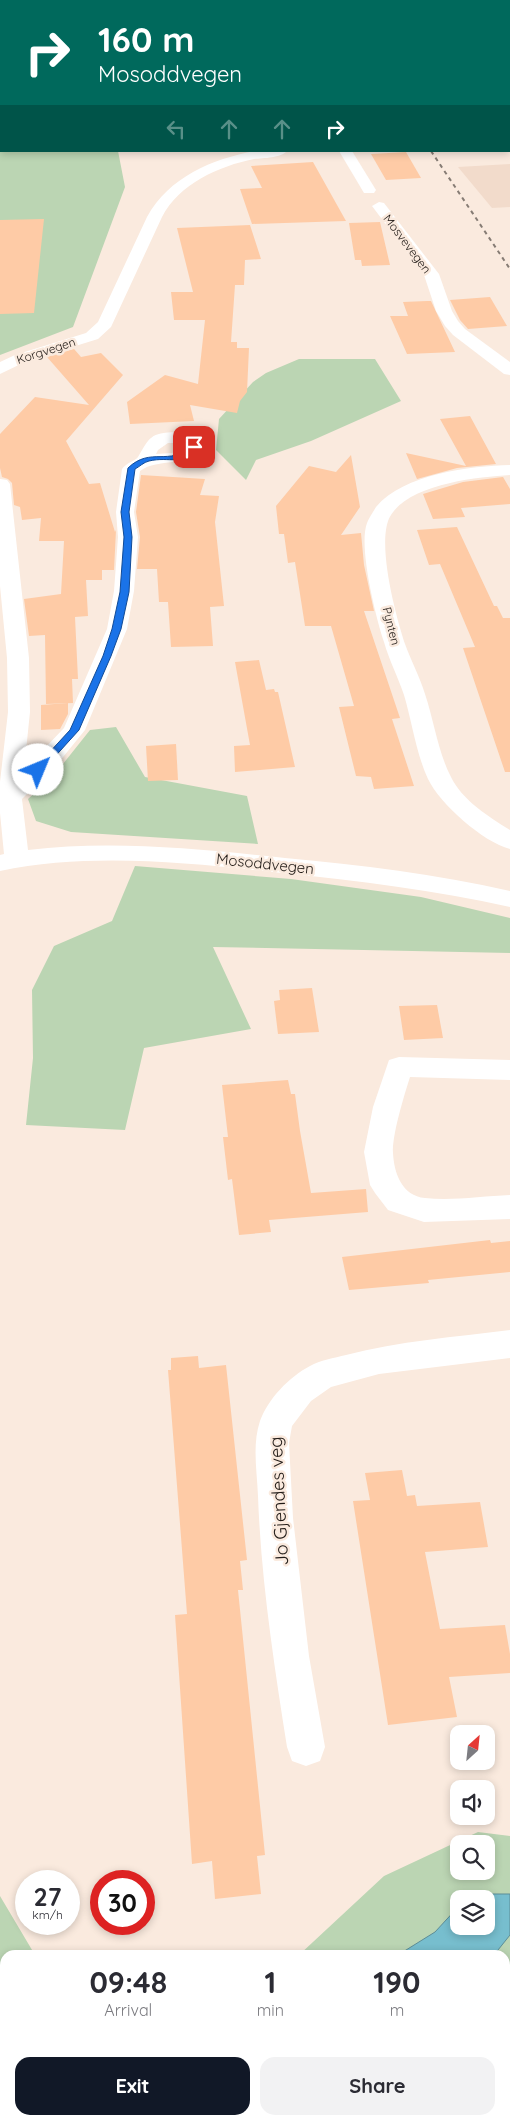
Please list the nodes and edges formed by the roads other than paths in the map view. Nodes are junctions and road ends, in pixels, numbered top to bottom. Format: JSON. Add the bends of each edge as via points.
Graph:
{"nodes":[{"id":1,"x":274,"y":152,"type":"edge"},
{"id":2,"x":346,"y":152,"type":"edge"},
{"id":3,"x":369,"y":190,"type":"dead end"},
{"id":4,"x":379,"y":206,"type":"dead end"},
{"id":5,"x":0,"y":368,"type":"edge"},
{"id":6,"x":510,"y":370,"type":"edge"},
{"id":7,"x":146,"y":459,"type":"dead end"},
{"id":8,"x":510,"y":470,"type":"edge"},
{"id":9,"x":1,"y":484,"type":"edge"},
{"id":10,"x":10,"y":797,"type":"junction"},
{"id":11,"x":510,"y":841,"type":"edge"},
{"id":12,"x":9,"y":861,"type":"edge"},
{"id":13,"x":510,"y":899,"type":"edge"},
{"id":14,"x":510,"y":1070,"type":"edge"},
{"id":15,"x":510,"y":1207,"type":"edge"},
{"id":16,"x":510,"y":1344,"type":"edge"},
{"id":17,"x":306,"y":1747,"type":"dead end"}],
"edges":[{"from":1,"to":5,"type":"street","name":"Korgvegen","via":[[212,167],[166,198],[105,324],[92,336],[21,358]]},
{"from":2,"to":3,"type":"street"},
{"from":4,"to":6,"type":"street","name":"Mosvevegen","via":[[431,274],[451,323]]},
{"from":7,"to":10,"type":"street","via":[[131,468],[127,487],[124,592],[107,656],[74,730]]},
{"from":8,"to":11,"type":"street","name":"Pynten","via":[[474,473],[413,490],[388,504],[375,524],[374,536],[378,573],[396,644],[440,779],[454,800]]},
{"from":9,"to":10,"type":"street","name":"Mosoddvegen","via":[[19,677],[19,712]]},
{"from":10,"to":12,"type":"street","name":"Mosoddvegen"},
{"from":12,"to":13,"type":"street","name":"Mosoddvegen","via":[[57,855],[121,854],[205,858],[398,879],[471,889]]},
{"from":14,"to":15,"type":"street","via":[[399,1067],[386,1107],[378,1152],[385,1185],[399,1202],[424,1210]]},
{"from":16,"to":17,"type":"street","name":"Jo Gjendes veg","via":[[379,1360],[322,1375],[299,1391],[277,1421],[272,1443],[276,1518]]}]}
